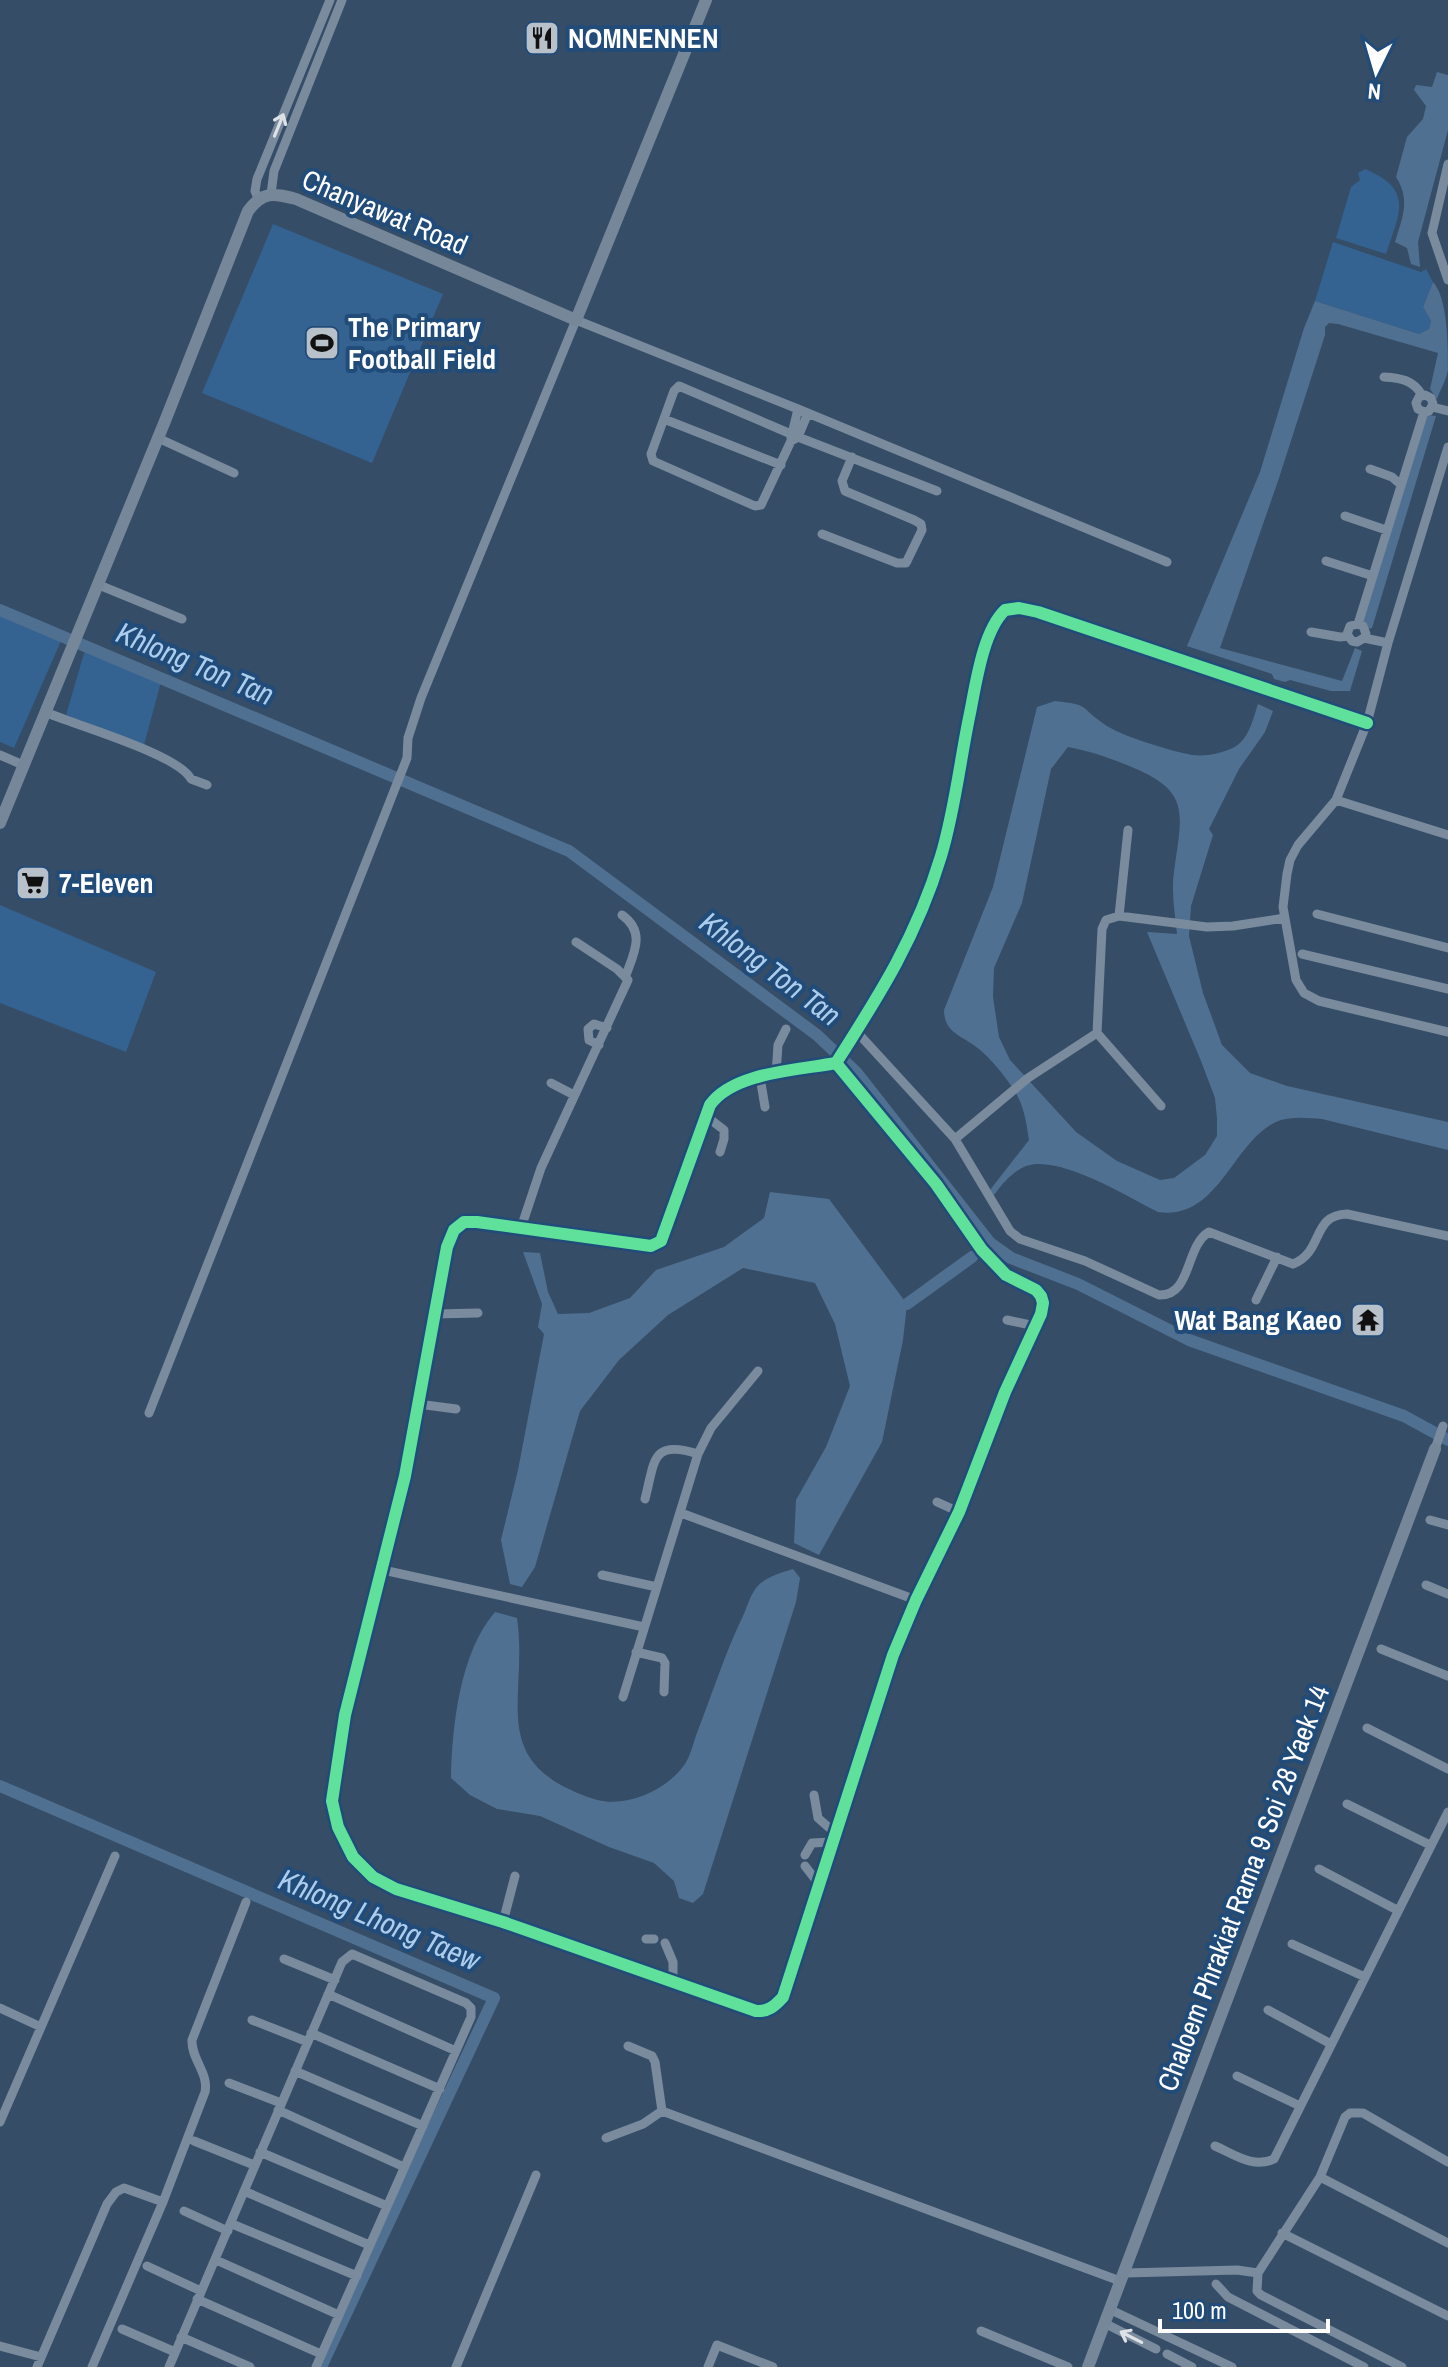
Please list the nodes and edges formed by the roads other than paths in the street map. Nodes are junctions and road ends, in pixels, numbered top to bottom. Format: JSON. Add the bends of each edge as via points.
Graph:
{"nodes":[{"id":1,"x":330,"y":0,"type":"edge"},
{"id":2,"x":342,"y":0,"type":"edge"},
{"id":3,"x":706,"y":0,"type":"edge"},
{"id":4,"x":1448,"y":164,"type":"edge"},
{"id":5,"x":271,"y":194,"type":"junction"},
{"id":6,"x":258,"y":198,"type":"junction"},
{"id":7,"x":1448,"y":280,"type":"edge"},
{"id":8,"x":576,"y":320,"type":"junction"},
{"id":9,"x":1384,"y":377,"type":"dead end"},
{"id":10,"x":1428,"y":410,"type":"junction"},
{"id":11,"x":803,"y":411,"type":"junction"},
{"id":12,"x":1448,"y":411,"type":"edge"},
{"id":13,"x":664,"y":419,"type":"junction"},
{"id":14,"x":793,"y":437,"type":"junction"},
{"id":15,"x":158,"y":438,"type":"junction"},
{"id":16,"x":1448,"y":447,"type":"edge"},
{"id":17,"x":852,"y":457,"type":"junction"},
{"id":18,"x":781,"y":465,"type":"junction"},
{"id":19,"x":1370,"y":469,"type":"dead end"},
{"id":20,"x":234,"y":473,"type":"dead end"},
{"id":21,"x":1401,"y":485,"type":"junction"},
{"id":22,"x":937,"y":491,"type":"dead end"},
{"id":23,"x":1345,"y":516,"type":"dead end"},
{"id":24,"x":1386,"y":530,"type":"junction"},
{"id":25,"x":822,"y":534,"type":"dead end"},
{"id":26,"x":1326,"y":561,"type":"dead end"},
{"id":27,"x":1167,"y":562,"type":"dead end"},
{"id":28,"x":1373,"y":576,"type":"junction"},
{"id":29,"x":99,"y":585,"type":"junction"},
{"id":30,"x":182,"y":619,"type":"dead end"},
{"id":31,"x":1358,"y":624,"type":"junction"},
{"id":32,"x":1311,"y":632,"type":"dead end"},
{"id":33,"x":1348,"y":636,"type":"junction"},
{"id":34,"x":1364,"y":638,"type":"junction"},
{"id":35,"x":1388,"y":643,"type":"junction"},
{"id":36,"x":45,"y":712,"type":"junction"},
{"id":37,"x":1367,"y":723,"type":"junction"},
{"id":38,"x":0,"y":755,"type":"edge"},
{"id":39,"x":23,"y":765,"type":"junction"},
{"id":40,"x":207,"y":785,"type":"dead end"},
{"id":41,"x":1336,"y":800,"type":"junction"},
{"id":42,"x":0,"y":823,"type":"edge"},
{"id":43,"x":1128,"y":830,"type":"dead end"},
{"id":44,"x":1448,"y":835,"type":"edge"},
{"id":45,"x":1317,"y":914,"type":"dead end"},
{"id":46,"x":622,"y":915,"type":"dead end"},
{"id":47,"x":1119,"y":916,"type":"junction"},
{"id":48,"x":1285,"y":918,"type":"junction"},
{"id":49,"x":576,"y":942,"type":"dead end"},
{"id":50,"x":1448,"y":948,"type":"edge"},
{"id":51,"x":1302,"y":954,"type":"dead end"},
{"id":52,"x":626,"y":975,"type":"junction"},
{"id":53,"x":1448,"y":989,"type":"edge"},
{"id":54,"x":607,"y":1028,"type":"junction"},
{"id":55,"x":786,"y":1029,"type":"dead end"},
{"id":56,"x":1448,"y":1032,"type":"edge"},
{"id":57,"x":1097,"y":1033,"type":"junction"},
{"id":58,"x":854,"y":1035,"type":"junction"},
{"id":59,"x":599,"y":1045,"type":"junction"},
{"id":60,"x":838,"y":1060,"type":"junction"},
{"id":61,"x":776,"y":1074,"type":"junction"},
{"id":62,"x":760,"y":1077,"type":"junction"},
{"id":63,"x":551,"y":1083,"type":"dead end"},
{"id":64,"x":574,"y":1095,"type":"junction"},
{"id":65,"x":1161,"y":1106,"type":"dead end"},
{"id":66,"x":765,"y":1107,"type":"dead end"},
{"id":67,"x":706,"y":1116,"type":"junction"},
{"id":68,"x":955,"y":1139,"type":"junction"},
{"id":69,"x":720,"y":1152,"type":"dead end"},
{"id":70,"x":521,"y":1228,"type":"junction"},
{"id":71,"x":1448,"y":1236,"type":"edge"},
{"id":72,"x":1277,"y":1257,"type":"junction"},
{"id":73,"x":1256,"y":1300,"type":"dead end"},
{"id":74,"x":478,"y":1313,"type":"dead end"},
{"id":75,"x":435,"y":1314,"type":"junction"},
{"id":76,"x":1007,"y":1320,"type":"dead end"},
{"id":77,"x":1035,"y":1326,"type":"junction"},
{"id":78,"x":758,"y":1371,"type":"dead end"},
{"id":79,"x":418,"y":1404,"type":"junction"},
{"id":80,"x":456,"y":1409,"type":"dead end"},
{"id":81,"x":149,"y":1413,"type":"dead end"},
{"id":82,"x":1443,"y":1426,"type":"dead end"},
{"id":83,"x":1435,"y":1449,"type":"joint"},
{"id":84,"x":698,"y":1454,"type":"junction"},
{"id":85,"x":645,"y":1499,"type":"dead end"},
{"id":86,"x":937,"y":1502,"type":"dead end"},
{"id":87,"x":959,"y":1512,"type":"junction"},
{"id":88,"x":681,"y":1513,"type":"junction"},
{"id":89,"x":1430,"y":1520,"type":"dead end"},
{"id":90,"x":1448,"y":1525,"type":"edge"},
{"id":91,"x":383,"y":1570,"type":"junction"},
{"id":92,"x":602,"y":1575,"type":"dead end"},
{"id":93,"x":1426,"y":1585,"type":"dead end"},
{"id":94,"x":657,"y":1587,"type":"junction"},
{"id":95,"x":1448,"y":1594,"type":"edge"},
{"id":96,"x":916,"y":1600,"type":"junction"},
{"id":97,"x":644,"y":1627,"type":"junction"},
{"id":98,"x":1381,"y":1649,"type":"dead end"},
{"id":99,"x":636,"y":1652,"type":"junction"},
{"id":100,"x":1448,"y":1676,"type":"edge"},
{"id":101,"x":664,"y":1692,"type":"dead end"},
{"id":102,"x":623,"y":1697,"type":"dead end"},
{"id":103,"x":1367,"y":1728,"type":"dead end"},
{"id":104,"x":1448,"y":1769,"type":"edge"},
{"id":105,"x":814,"y":1795,"type":"dead end"},
{"id":106,"x":1347,"y":1804,"type":"dead end"},
{"id":107,"x":1448,"y":1812,"type":"edge"},
{"id":108,"x":834,"y":1837,"type":"junction"},
{"id":109,"x":1430,"y":1845,"type":"junction"},
{"id":110,"x":115,"y":1856,"type":"dead end"},
{"id":111,"x":1319,"y":1869,"type":"dead end"},
{"id":112,"x":515,"y":1876,"type":"dead end"},
{"id":113,"x":819,"y":1884,"type":"junction"},
{"id":114,"x":246,"y":1902,"type":"dead end"},
{"id":115,"x":1397,"y":1910,"type":"junction"},
{"id":116,"x":503,"y":1922,"type":"junction"},
{"id":117,"x":665,"y":1943,"type":"dead end"},
{"id":118,"x":1292,"y":1944,"type":"dead end"},
{"id":119,"x":284,"y":1959,"type":"dead end"},
{"id":120,"x":1365,"y":1977,"type":"junction"},
{"id":121,"x":335,"y":1980,"type":"junction"},
{"id":122,"x":673,"y":1983,"type":"junction"},
{"id":123,"x":328,"y":1994,"type":"junction"},
{"id":124,"x":0,"y":2008,"type":"edge"},
{"id":125,"x":1268,"y":2010,"type":"dead end"},
{"id":126,"x":252,"y":2020,"type":"dead end"},
{"id":127,"x":41,"y":2027,"type":"junction"},
{"id":128,"x":310,"y":2037,"type":"junction"},
{"id":129,"x":1331,"y":2044,"type":"junction"},
{"id":130,"x":628,"y":2046,"type":"dead end"},
{"id":131,"x":456,"y":2051,"type":"junction"},
{"id":132,"x":295,"y":2071,"type":"junction"},
{"id":133,"x":1237,"y":2076,"type":"dead end"},
{"id":134,"x":229,"y":2083,"type":"dead end"},
{"id":135,"x":440,"y":2089,"type":"junction"},
{"id":136,"x":1300,"y":2106,"type":"junction"},
{"id":137,"x":280,"y":2107,"type":"junction"},
{"id":138,"x":662,"y":2111,"type":"junction"},
{"id":139,"x":0,"y":2122,"type":"edge"},
{"id":140,"x":423,"y":2126,"type":"junction"},
{"id":141,"x":606,"y":2138,"type":"dead end"},
{"id":142,"x":194,"y":2141,"type":"dead end"},
{"id":143,"x":1215,"y":2146,"type":"dead end"},
{"id":144,"x":260,"y":2152,"type":"junction"},
{"id":145,"x":1448,"y":2162,"type":"edge"},
{"id":146,"x":254,"y":2165,"type":"junction"},
{"id":147,"x":404,"y":2167,"type":"junction"},
{"id":148,"x":536,"y":2175,"type":"dead end"},
{"id":149,"x":1320,"y":2177,"type":"junction"},
{"id":150,"x":244,"y":2191,"type":"junction"},
{"id":151,"x":163,"y":2202,"type":"junction"},
{"id":152,"x":387,"y":2206,"type":"junction"},
{"id":153,"x":184,"y":2211,"type":"dead end"},
{"id":154,"x":230,"y":2227,"type":"junction"},
{"id":155,"x":1282,"y":2233,"type":"junction"},
{"id":156,"x":1448,"y":2243,"type":"edge"},
{"id":157,"x":369,"y":2245,"type":"junction"},
{"id":158,"x":216,"y":2260,"type":"junction"},
{"id":159,"x":147,"y":2266,"type":"dead end"},
{"id":160,"x":1258,"y":2273,"type":"junction"},
{"id":161,"x":357,"y":2276,"type":"junction"},
{"id":162,"x":1123,"y":2277,"type":"junction"},
{"id":163,"x":1216,"y":2284,"type":"dead end"},
{"id":164,"x":199,"y":2295,"type":"junction"},
{"id":165,"x":1111,"y":2310,"type":"junction"},
{"id":166,"x":339,"y":2315,"type":"junction"},
{"id":167,"x":1448,"y":2316,"type":"edge"},
{"id":168,"x":1106,"y":2324,"type":"junction"},
{"id":169,"x":122,"y":2329,"type":"dead end"},
{"id":170,"x":981,"y":2331,"type":"dead end"},
{"id":171,"x":181,"y":2337,"type":"junction"},
{"id":172,"x":0,"y":2346,"type":"edge"},
{"id":173,"x":1156,"y":2349,"type":"dead end"},
{"id":174,"x":175,"y":2352,"type":"junction"},
{"id":175,"x":321,"y":2354,"type":"junction"},
{"id":176,"x":1167,"y":2354,"type":"dead end"},
{"id":177,"x":1343,"y":2356,"type":"junction"},
{"id":178,"x":39,"y":2362,"type":"edge"},
{"id":179,"x":92,"y":2367,"type":"edge"},
{"id":180,"x":169,"y":2367,"type":"edge"},
{"id":181,"x":250,"y":2367,"type":"edge"},
{"id":182,"x":316,"y":2367,"type":"edge"},
{"id":183,"x":456,"y":2367,"type":"edge"},
{"id":184,"x":708,"y":2367,"type":"edge"},
{"id":185,"x":773,"y":2367,"type":"edge"},
{"id":186,"x":1068,"y":2367,"type":"edge"},
{"id":187,"x":1088,"y":2367,"type":"edge"},
{"id":188,"x":1192,"y":2367,"type":"edge"},
{"id":189,"x":1232,"y":2367,"type":"edge"},
{"id":190,"x":1337,"y":2367,"type":"edge"},
{"id":191,"x":1364,"y":2367,"type":"edge"},
{"id":192,"x":1402,"y":2367,"type":"edge"}],
"edges":[{"from":6,"to":1,"type":"street","one_way":true,"via":[[257,179]]},
{"from":2,"to":5,"type":"street","via":[[274,171]]},
{"from":3,"to":8,"type":"main road"},
{"from":4,"to":7,"type":"street","via":[[1432,233]]},
{"from":5,"to":6,"type":"main road","name":"Chanyawat Road"},
{"from":5,"to":8,"type":"main road","name":"Chanyawat Road","via":[[296,199]]},
{"from":6,"to":15,"type":"main road","name":"Chanyawat Road","via":[[248,211]]},
{"from":8,"to":11,"type":"street"},
{"from":8,"to":81,"type":"street","via":[[421,698],[407,758]]},
{"from":9,"to":10,"type":"street","via":[[1414,384],[1422,395],[1416,406]]},
{"from":10,"to":12,"type":"street"},
{"from":10,"to":21,"type":"street"},
{"from":11,"to":14,"type":"street"},
{"from":11,"to":27,"type":"street"},
{"from":13,"to":14,"type":"street","via":[[679,386]]},
{"from":13,"to":18,"type":"street"},
{"from":13,"to":18,"type":"street","via":[[653,461],[755,506],[763,503]]},
{"from":14,"to":17,"type":"street"},
{"from":14,"to":18,"type":"street"},
{"from":15,"to":20,"type":"street"},
{"from":15,"to":29,"type":"main road","name":"Chanyawat Road"},
{"from":16,"to":35,"type":"street"},
{"from":17,"to":22,"type":"street"},
{"from":17,"to":25,"type":"street","via":[[842,481],[845,491],[914,520],[922,530],[906,563]]},
{"from":19,"to":21,"type":"street"},
{"from":21,"to":24,"type":"street"},
{"from":23,"to":24,"type":"street"},
{"from":24,"to":28,"type":"street"},
{"from":26,"to":28,"type":"street"},
{"from":28,"to":31,"type":"street"},
{"from":29,"to":30,"type":"street"},
{"from":29,"to":36,"type":"main road","name":"Chanyawat Road"},
{"from":31,"to":33,"type":"street","via":[[1350,626]]},
{"from":31,"to":34,"type":"street","via":[[1365,629]]},
{"from":32,"to":33,"type":"street"},
{"from":33,"to":34,"type":"street","via":[[1357,642]]},
{"from":34,"to":35,"type":"street"},
{"from":35,"to":37,"type":"street"},
{"from":36,"to":39,"type":"main road","name":"Chanyawat Road"},
{"from":36,"to":40,"type":"street","via":[[166,759]]},
{"from":37,"to":41,"type":"street"},
{"from":37,"to":58,"type":"street","via":[[1038,612],[1005,610],[992,625],[941,856],[927,896],[896,967]]},
{"from":38,"to":39,"type":"street"},
{"from":39,"to":42,"type":"main road","name":"Chanyawat Road"},
{"from":41,"to":44,"type":"street"},
{"from":41,"to":48,"type":"street","via":[[1290,860]]},
{"from":43,"to":47,"type":"street"},
{"from":45,"to":50,"type":"street"},
{"from":46,"to":52,"type":"street","via":[[638,937]]},
{"from":47,"to":48,"type":"street","via":[[1207,927]]},
{"from":47,"to":57,"type":"street","via":[[1106,920],[1102,929]]},
{"from":48,"to":56,"type":"street","via":[[1296,980],[1304,993]]},
{"from":49,"to":52,"type":"street"},
{"from":51,"to":53,"type":"street"},
{"from":52,"to":54,"type":"street"},
{"from":54,"to":59,"type":"street"},
{"from":54,"to":59,"type":"street","via":[[594,1024],[588,1029],[589,1040]]},
{"from":55,"to":61,"type":"street","via":[[778,1045]]},
{"from":57,"to":65,"type":"street"},
{"from":57,"to":68,"type":"street","via":[[1028,1078]]},
{"from":58,"to":60,"type":"street"},
{"from":58,"to":68,"type":"street"},
{"from":59,"to":64,"type":"street"},
{"from":60,"to":61,"type":"street"},
{"from":60,"to":77,"type":"street","via":[[982,1250],[1006,1275],[1041,1296]]},
{"from":61,"to":62,"type":"street"},
{"from":62,"to":66,"type":"street"},
{"from":62,"to":67,"type":"street","via":[[718,1094]]},
{"from":63,"to":64,"type":"street"},
{"from":64,"to":70,"type":"street"},
{"from":67,"to":69,"type":"street","via":[[724,1130]]},
{"from":67,"to":70,"type":"street","via":[[661,1241],[641,1246]]},
{"from":68,"to":72,"type":"street","via":[[1010,1231],[1020,1239],[1159,1295],[1178,1290],[1199,1237],[1209,1232]]},
{"from":70,"to":75,"type":"street","via":[[464,1222],[454,1230]]},
{"from":71,"to":72,"type":"street","via":[[1334,1214],[1301,1260],[1293,1264]]},
{"from":72,"to":73,"type":"street"},
{"from":74,"to":75,"type":"street"},
{"from":75,"to":79,"type":"street"},
{"from":76,"to":77,"type":"street"},
{"from":77,"to":87,"type":"street"},
{"from":78,"to":84,"type":"street","via":[[711,1428]]},
{"from":79,"to":80,"type":"street"},
{"from":79,"to":91,"type":"street"},
{"from":82,"to":83,"type":"street","name":"Chaloem Phrakiat Rama 9 Soi 28 Yaek 14"},
{"from":83,"to":162,"type":"main road","name":"Chaloem Phrakiat Rama 9 Soi 28 Yaek 14"},
{"from":84,"to":85,"type":"street","via":[[678,1448],[662,1452]]},
{"from":84,"to":88,"type":"street"},
{"from":86,"to":87,"type":"street"},
{"from":87,"to":96,"type":"street"},
{"from":88,"to":94,"type":"street"},
{"from":88,"to":96,"type":"street"},
{"from":89,"to":90,"type":"street"},
{"from":91,"to":97,"type":"street"},
{"from":91,"to":116,"type":"street","via":[[345,1715],[332,1801],[338,1827],[353,1857],[373,1877]]},
{"from":92,"to":94,"type":"street"},
{"from":93,"to":95,"type":"street"},
{"from":94,"to":97,"type":"street"},
{"from":96,"to":108,"type":"street"},
{"from":97,"to":99,"type":"street"},
{"from":98,"to":100,"type":"street"},
{"from":99,"to":101,"type":"street","via":[[662,1658]]},
{"from":99,"to":102,"type":"street"},
{"from":103,"to":104,"type":"street"},
{"from":105,"to":108,"type":"street","via":[[818,1818]]},
{"from":106,"to":109,"type":"street"},
{"from":107,"to":109,"type":"street"},
{"from":108,"to":113,"type":"street"},
{"from":108,"to":113,"type":"street","via":[[812,1843],[805,1861]]},
{"from":109,"to":115,"type":"street"},
{"from":110,"to":127,"type":"street"},
{"from":111,"to":115,"type":"street"},
{"from":112,"to":116,"type":"street"},
{"from":113,"to":122,"type":"street","via":[[777,2005],[756,2011]]},
{"from":114,"to":151,"type":"street","via":[[192,2040],[207,2087]]},
{"from":115,"to":120,"type":"street"},
{"from":116,"to":122,"type":"street"},
{"from":117,"to":122,"type":"street","via":[[673,1962]]},
{"from":118,"to":120,"type":"street"},
{"from":119,"to":121,"type":"street"},
{"from":120,"to":129,"type":"street"},
{"from":121,"to":123,"type":"street"},
{"from":121,"to":131,"type":"street","via":[[352,1954],[466,2003],[471,2017]]},
{"from":123,"to":128,"type":"street"},
{"from":123,"to":131,"type":"street"},
{"from":124,"to":127,"type":"street"},
{"from":125,"to":129,"type":"street"},
{"from":126,"to":128,"type":"street"},
{"from":127,"to":139,"type":"street"},
{"from":128,"to":132,"type":"street"},
{"from":128,"to":135,"type":"street"},
{"from":129,"to":136,"type":"street"},
{"from":130,"to":138,"type":"street","via":[[655,2062]]},
{"from":131,"to":135,"type":"street"},
{"from":132,"to":137,"type":"street"},
{"from":132,"to":140,"type":"street"},
{"from":133,"to":136,"type":"street"},
{"from":134,"to":137,"type":"street"},
{"from":135,"to":140,"type":"street"},
{"from":136,"to":143,"type":"street","via":[[1274,2159],[1254,2163]]},
{"from":137,"to":144,"type":"street"},
{"from":137,"to":147,"type":"street"},
{"from":138,"to":141,"type":"street"},
{"from":138,"to":162,"type":"street"},
{"from":140,"to":147,"type":"street"},
{"from":142,"to":146,"type":"street"},
{"from":144,"to":146,"type":"street"},
{"from":144,"to":152,"type":"street"},
{"from":145,"to":149,"type":"street","via":[[1363,2113],[1350,2113]]},
{"from":146,"to":150,"type":"street"},
{"from":147,"to":152,"type":"street"},
{"from":148,"to":183,"type":"street"},
{"from":149,"to":155,"type":"street"},
{"from":149,"to":156,"type":"street"},
{"from":150,"to":154,"type":"street"},
{"from":150,"to":157,"type":"street"},
{"from":151,"to":178,"type":"street","via":[[124,2188],[116,2192]]},
{"from":151,"to":179,"type":"street"},
{"from":152,"to":157,"type":"street"},
{"from":153,"to":154,"type":"street"},
{"from":154,"to":158,"type":"street"},
{"from":154,"to":161,"type":"street"},
{"from":155,"to":160,"type":"street"},
{"from":155,"to":167,"type":"street"},
{"from":157,"to":161,"type":"street"},
{"from":158,"to":164,"type":"street"},
{"from":158,"to":166,"type":"street"},
{"from":159,"to":164,"type":"street"},
{"from":160,"to":162,"type":"street"},
{"from":160,"to":192,"type":"street","via":[[1261,2295]]},
{"from":161,"to":166,"type":"street"},
{"from":162,"to":165,"type":"main road","name":"Chaloem Phrakiat Rama 9 Soi 28 Yaek 14"},
{"from":163,"to":177,"type":"street","via":[[1228,2297]]},
{"from":164,"to":171,"type":"street"},
{"from":164,"to":175,"type":"street"},
{"from":165,"to":168,"type":"main road","name":"Chaloem Phrakiat Rama 9 Soi 28 Yaek 14"},
{"from":165,"to":189,"type":"street"},
{"from":166,"to":175,"type":"street"},
{"from":173,"to":168,"type":"street","one_way":true},
{"from":168,"to":187,"type":"main road","name":"Chaloem Phrakiat Rama 9 Soi 28 Yaek 14"},
{"from":169,"to":174,"type":"street"},
{"from":170,"to":186,"type":"street"},
{"from":171,"to":174,"type":"street"},
{"from":171,"to":181,"type":"street"},
{"from":172,"to":178,"type":"street"},
{"from":174,"to":180,"type":"street"},
{"from":175,"to":182,"type":"street"},
{"from":176,"to":188,"type":"street"},
{"from":177,"to":190,"type":"street"},
{"from":177,"to":191,"type":"street"},
{"from":184,"to":185,"type":"street","via":[[717,2345]]}]}
